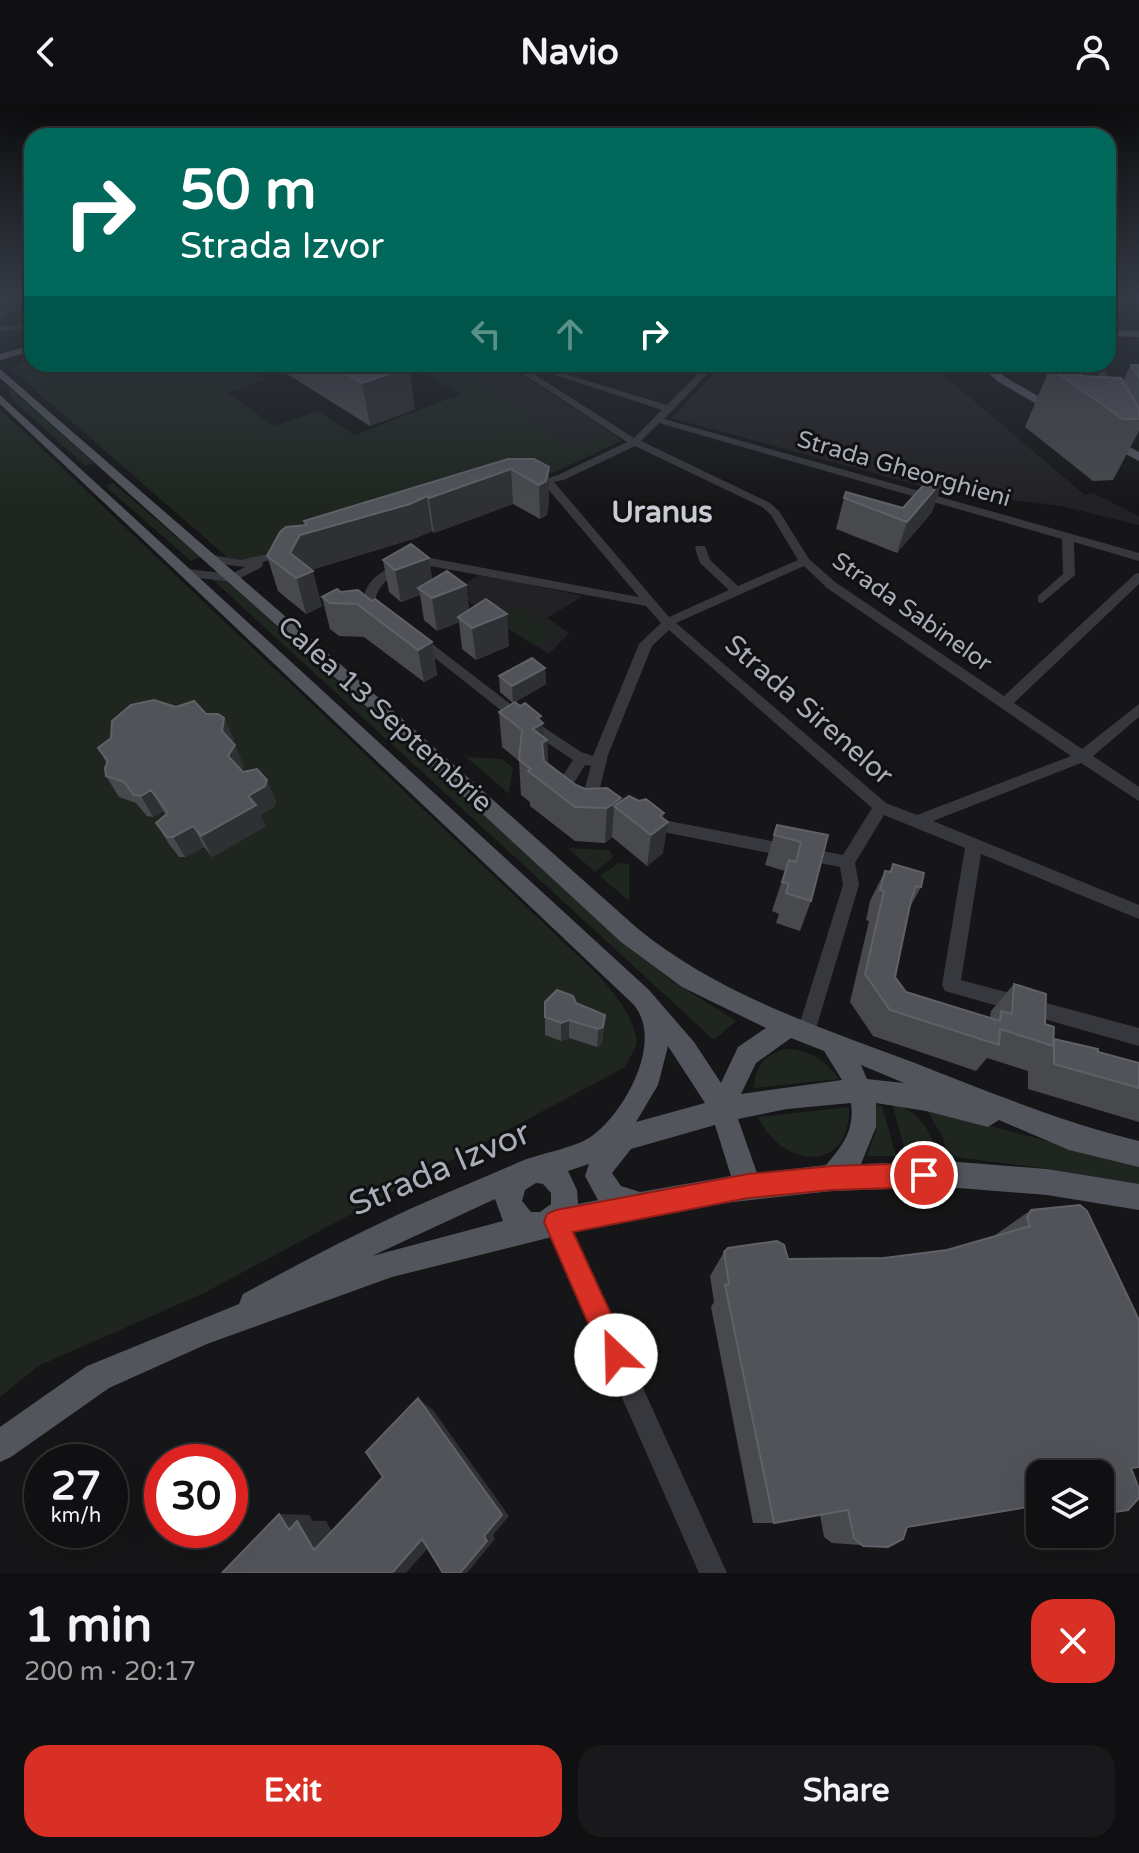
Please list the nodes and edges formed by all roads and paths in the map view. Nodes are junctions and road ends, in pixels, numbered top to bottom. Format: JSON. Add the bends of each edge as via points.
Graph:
{"nodes":[{"id":1,"x":0,"y":372,"type":"edge"},
{"id":2,"x":525,"y":372,"type":"edge"},
{"id":3,"x":705,"y":372,"type":"edge"},
{"id":4,"x":993,"y":372,"type":"edge"},
{"id":5,"x":1013,"y":372,"type":"edge"},
{"id":6,"x":1077,"y":372,"type":"edge"},
{"id":7,"x":1101,"y":372,"type":"edge"},
{"id":8,"x":558,"y":373,"type":"joint"},
{"id":9,"x":547,"y":385,"type":"junction"},
{"id":10,"x":0,"y":398,"type":"edge"},
{"id":11,"x":1092,"y":399,"type":"edge"},
{"id":12,"x":1117,"y":400,"type":"edge"},
{"id":13,"x":669,"y":409,"type":"junction"},
{"id":14,"x":658,"y":420,"type":"junction"},
{"id":15,"x":635,"y":442,"type":"junction"},
{"id":16,"x":1139,"y":444,"type":"edge"},
{"id":17,"x":1139,"y":457,"type":"edge"},
{"id":18,"x":106,"y":465,"type":"junction"},
{"id":19,"x":82,"y":474,"type":"junction"},
{"id":20,"x":121,"y":478,"type":"junction"},
{"id":21,"x":531,"y":482,"type":"edge"},
{"id":22,"x":548,"y":482,"type":"junction"},
{"id":23,"x":96,"y":487,"type":"junction"},
{"id":24,"x":1068,"y":537,"type":"junction"},
{"id":25,"x":303,"y":547,"type":"edge"},
{"id":26,"x":701,"y":548,"type":"dead end"},
{"id":27,"x":274,"y":556,"type":"junction"},
{"id":28,"x":1139,"y":557,"type":"edge"},
{"id":29,"x":212,"y":559,"type":"junction"},
{"id":30,"x":805,"y":561,"type":"junction"},
{"id":31,"x":188,"y":573,"type":"junction"},
{"id":32,"x":1139,"y":577,"type":"edge"},
{"id":33,"x":233,"y":578,"type":"junction"},
{"id":34,"x":735,"y":589,"type":"junction"},
{"id":35,"x":1042,"y":599,"type":"dead end"},
{"id":36,"x":652,"y":603,"type":"junction"},
{"id":37,"x":667,"y":622,"type":"junction"},
{"id":38,"x":1004,"y":704,"type":"junction"},
{"id":39,"x":1139,"y":709,"type":"edge"},
{"id":40,"x":1082,"y":757,"type":"junction"},
{"id":41,"x":580,"y":760,"type":"junction"},
{"id":42,"x":598,"y":763,"type":"junction"},
{"id":43,"x":1139,"y":795,"type":"edge"},
{"id":44,"x":881,"y":807,"type":"junction"},
{"id":45,"x":632,"y":819,"type":"edge"},
{"id":46,"x":915,"y":822,"type":"junction"},
{"id":47,"x":974,"y":845,"type":"junction"},
{"id":48,"x":847,"y":862,"type":"junction"},
{"id":49,"x":1139,"y":912,"type":"edge"},
{"id":50,"x":654,"y":1011,"type":"junction"},
{"id":51,"x":798,"y":1029,"type":"junction"},
{"id":52,"x":1139,"y":1037,"type":"edge"},
{"id":53,"x":832,"y":1042,"type":"junction"},
{"id":54,"x":862,"y":1091,"type":"junction"},
{"id":55,"x":721,"y":1109,"type":"junction"},
{"id":56,"x":1082,"y":1140,"type":"junction"},
{"id":57,"x":613,"y":1142,"type":"junction"},
{"id":58,"x":1139,"y":1154,"type":"edge"},
{"id":59,"x":530,"y":1170,"type":"junction"},
{"id":60,"x":832,"y":1178,"type":"junction"},
{"id":61,"x":748,"y":1186,"type":"junction"},
{"id":62,"x":1139,"y":1197,"type":"edge"},
{"id":63,"x":641,"y":1206,"type":"junction"},
{"id":64,"x":549,"y":1224,"type":"junction"},
{"id":65,"x":204,"y":1331,"type":"junction"},
{"id":66,"x":0,"y":1446,"type":"edge"},
{"id":67,"x":713,"y":1573,"type":"edge"}],
"edges":[{"from":1,"to":18,"type":"main road","name":"Calea 13 Septembrie"},
{"from":2,"to":9,"type":"street","name":"Strada Sabinelor"},
{"from":3,"to":13,"type":"street"},
{"from":4,"to":5,"type":"main road","via":[[1075,414]]},
{"from":6,"to":11,"type":"street"},
{"from":7,"to":12,"type":"street"},
{"from":8,"to":9,"type":"street"},
{"from":8,"to":13,"type":"street"},
{"from":9,"to":15,"type":"street","name":"Strada Sabinelor"},
{"from":10,"to":19,"type":"main road","name":"Calea 13 Septembrie"},
{"from":13,"to":14,"type":"street"},
{"from":14,"to":15,"type":"street"},
{"from":14,"to":24,"type":"street","name":"Strada Gheorghieni"},
{"from":15,"to":22,"type":"street"},
{"from":15,"to":30,"type":"street","name":"Strada Sabinelor","via":[[766,505]]},
{"from":16,"to":17,"type":"main road","via":[[1102,429]]},
{"from":18,"to":19,"type":"main road"},
{"from":18,"to":20,"type":"main road","name":"Calea 13 Septembrie"},
{"from":19,"to":23,"type":"main road","name":"Calea 13 Septembrie"},
{"from":20,"to":23,"type":"main road"},
{"from":20,"to":29,"type":"main road","name":"Calea 13 Septembrie"},
{"from":21,"to":22,"type":"street"},
{"from":22,"to":36,"type":"street","name":"Strada Sirenelor"},
{"from":23,"to":31,"type":"main road","name":"Calea 13 Septembrie"},
{"from":24,"to":28,"type":"street","name":"Strada Gheorghieni"},
{"from":24,"to":35,"type":"street","via":[[1069,575]]},
{"from":25,"to":27,"type":"street"},
{"from":26,"to":34,"type":"street","via":[[704,561]]},
{"from":27,"to":29,"type":"street","via":[[241,564]]},
{"from":27,"to":33,"type":"street"},
{"from":29,"to":33,"type":"main road","name":"Calea 13 Septembrie"},
{"from":30,"to":34,"type":"street"},
{"from":30,"to":38,"type":"street","name":"Strada Sabinelor","via":[[831,585]]},
{"from":31,"to":33,"type":"street"},
{"from":31,"to":50,"type":"main road","name":"Calea 13 Septembrie"},
{"from":32,"to":38,"type":"street"},
{"from":33,"to":51,"type":"main road","name":"Calea 13 Septembrie","via":[[651,954],[711,994]]},
{"from":34,"to":37,"type":"street"},
{"from":36,"to":37,"type":"street","name":"Strada Sirenelor"},
{"from":36,"to":41,"type":"street","via":[[425,561],[400,567],[370,592],[369,601],[400,626]]},
{"from":37,"to":42,"type":"street","via":[[641,654]]},
{"from":37,"to":44,"type":"street","name":"Strada Sirenelor"},
{"from":38,"to":40,"type":"street","name":"Strada Sabinelor"},
{"from":39,"to":40,"type":"street"},
{"from":40,"to":43,"type":"street","name":"Strada Sabinelor"},
{"from":40,"to":46,"type":"street"},
{"from":41,"to":42,"type":"street"},
{"from":41,"to":42,"type":"street","via":[[564,790],[593,811]]},
{"from":44,"to":46,"type":"street","name":"Strada Sirenelor"},
{"from":44,"to":48,"type":"street"},
{"from":45,"to":48,"type":"street"},
{"from":46,"to":47,"type":"street","name":"Strada Sirenelor"},
{"from":47,"to":49,"type":"street","name":"Strada Sirenelor"},
{"from":47,"to":52,"type":"street","via":[[951,985]]},
{"from":48,"to":51,"type":"street","via":[[851,885]]},
{"from":50,"to":55,"type":"main road","name":"Calea 13 Septembrie"},
{"from":50,"to":57,"type":"main road","via":[[658,1049],[648,1082]]},
{"from":51,"to":53,"type":"main road","name":"Calea 13 Septembrie"},
{"from":51,"to":55,"type":"main road","via":[[747,1055]]},
{"from":53,"to":54,"type":"main road"},
{"from":53,"to":56,"type":"main road"},
{"from":54,"to":55,"type":"main road"},
{"from":54,"to":56,"type":"main road","via":[[906,1094]]},
{"from":54,"to":60,"type":"main road","via":[[864,1134],[848,1163]]},
{"from":55,"to":57,"type":"main road","name":"Strada Izvor"},
{"from":55,"to":61,"type":"main road","name":"Calea 13 Septembrie"},
{"from":56,"to":58,"type":"main road"},
{"from":57,"to":59,"type":"main road","name":"Strada Izvor"},
{"from":57,"to":63,"type":"main road","via":[[598,1176],[612,1197]]},
{"from":59,"to":64,"type":"main road","via":[[548,1171],[562,1184],[565,1202]]},
{"from":59,"to":64,"type":"main road","via":[[516,1180],[510,1198],[515,1216],[521,1222]]},
{"from":59,"to":65,"type":"main road","name":"Strada Izvor","via":[[345,1252]]},
{"from":60,"to":61,"type":"main road"},
{"from":60,"to":62,"type":"main road","via":[[946,1174],[1047,1182]]},
{"from":61,"to":63,"type":"main road","name":"Strada Izvor"},
{"from":63,"to":64,"type":"main road","name":"Strada Izvor"},
{"from":64,"to":65,"type":"main road","name":"Strada Izvor","via":[[392,1263]]},
{"from":64,"to":67,"type":"street"},
{"from":65,"to":66,"type":"main road","name":"Strada Izvor","via":[[98,1377]]}]}
